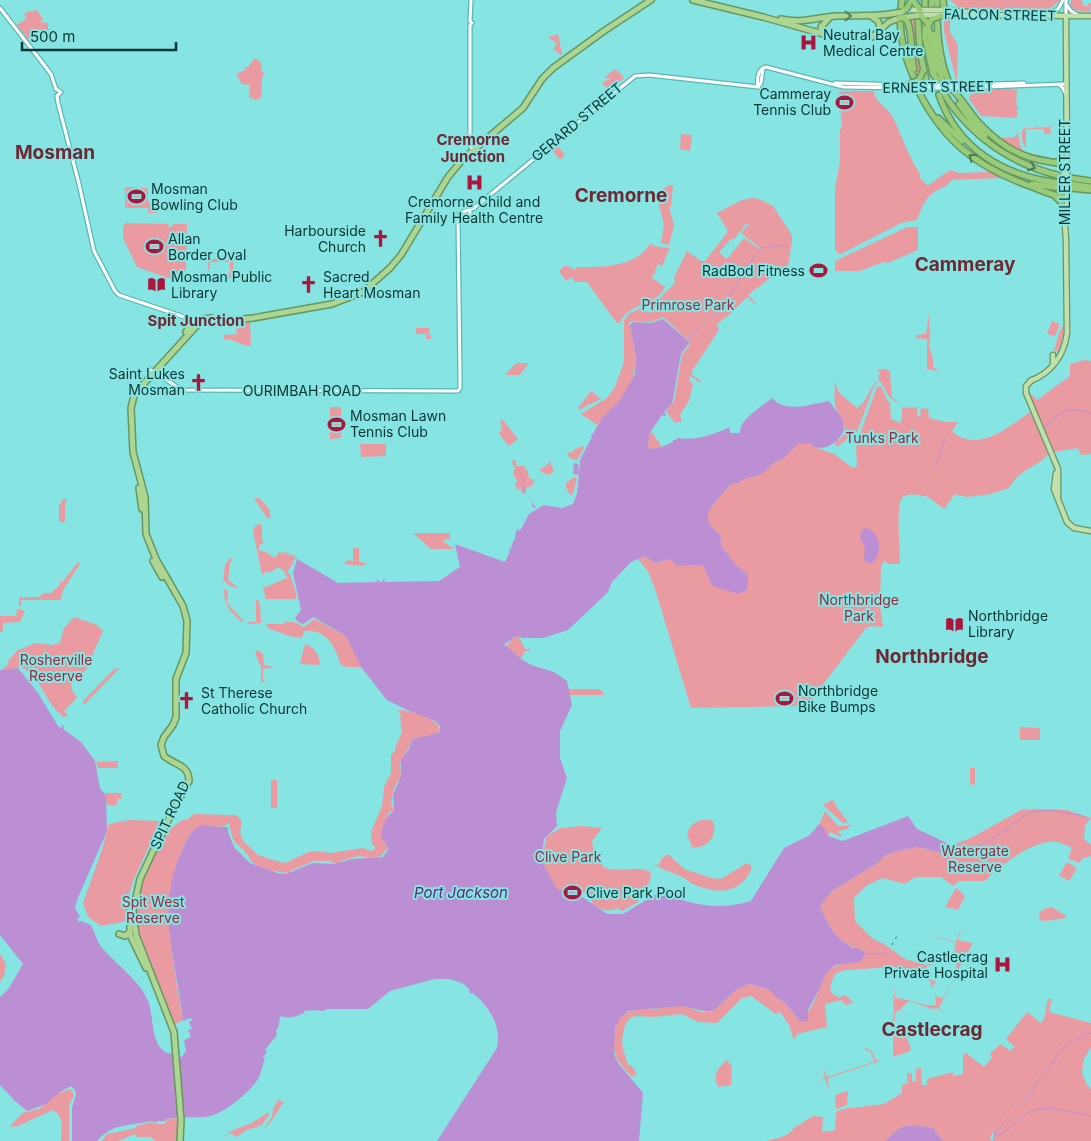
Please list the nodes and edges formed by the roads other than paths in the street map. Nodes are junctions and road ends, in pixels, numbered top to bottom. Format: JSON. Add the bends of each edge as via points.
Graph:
{"nodes":[{"id":1,"x":471,"y":0,"type":"edge"},
{"id":2,"x":644,"y":0,"type":"edge"},
{"id":3,"x":651,"y":0,"type":"edge"},
{"id":4,"x":693,"y":0,"type":"edge"},
{"id":5,"x":706,"y":0,"type":"edge"},
{"id":6,"x":902,"y":0,"type":"edge"},
{"id":7,"x":926,"y":0,"type":"edge"},
{"id":8,"x":932,"y":0,"type":"edge"},
{"id":9,"x":937,"y":0,"type":"edge"},
{"id":10,"x":943,"y":0,"type":"edge"},
{"id":11,"x":913,"y":1,"type":"edge"},
{"id":12,"x":1065,"y":1,"type":"edge"},
{"id":13,"x":0,"y":8,"type":"edge"},
{"id":14,"x":932,"y":14,"type":"junction"},
{"id":15,"x":1049,"y":14,"type":"junction"},
{"id":16,"x":885,"y":15,"type":"junction"},
{"id":17,"x":900,"y":15,"type":"junction"},
{"id":18,"x":1066,"y":15,"type":"junction"},
{"id":19,"x":1080,"y":15,"type":"junction"},
{"id":20,"x":762,"y":16,"type":"junction"},
{"id":21,"x":830,"y":16,"type":"junction"},
{"id":22,"x":870,"y":16,"type":"junction"},
{"id":23,"x":1091,"y":16,"type":"edge"},
{"id":24,"x":792,"y":21,"type":"junction"},
{"id":25,"x":927,"y":25,"type":"junction"},
{"id":26,"x":880,"y":27,"type":"junction"},
{"id":27,"x":803,"y":29,"type":"junction"},
{"id":28,"x":821,"y":34,"type":"junction"},
{"id":29,"x":877,"y":35,"type":"junction"},
{"id":30,"x":762,"y":70,"type":"junction"},
{"id":31,"x":923,"y":70,"type":"junction"},
{"id":32,"x":933,"y":72,"type":"junction"},
{"id":33,"x":758,"y":82,"type":"junction"},
{"id":34,"x":949,"y":82,"type":"dead end"},
{"id":35,"x":830,"y":83,"type":"junction"},
{"id":36,"x":856,"y":84,"type":"junction"},
{"id":37,"x":939,"y":84,"type":"junction"},
{"id":38,"x":1056,"y":84,"type":"junction"},
{"id":39,"x":1066,"y":84,"type":"junction"},
{"id":40,"x":741,"y":85,"type":"junction"},
{"id":41,"x":927,"y":85,"type":"junction"},
{"id":42,"x":840,"y":86,"type":"junction"},
{"id":43,"x":887,"y":86,"type":"junction"},
{"id":44,"x":907,"y":86,"type":"junction"},
{"id":45,"x":758,"y":87,"type":"junction"},
{"id":46,"x":944,"y":95,"type":"junction"},
{"id":47,"x":1066,"y":95,"type":"junction"},
{"id":48,"x":1066,"y":105,"type":"junction"},
{"id":49,"x":943,"y":108,"type":"junction"},
{"id":50,"x":471,"y":139,"type":"junction"},
{"id":51,"x":479,"y":141,"type":"junction"},
{"id":52,"x":1067,"y":144,"type":"junction"},
{"id":53,"x":973,"y":147,"type":"junction"},
{"id":54,"x":472,"y":149,"type":"junction"},
{"id":55,"x":1005,"y":154,"type":"junction"},
{"id":56,"x":1065,"y":161,"type":"junction"},
{"id":57,"x":1061,"y":176,"type":"dead end"},
{"id":58,"x":1070,"y":178,"type":"dead end"},
{"id":59,"x":1015,"y":180,"type":"junction"},
{"id":60,"x":1091,"y":181,"type":"edge"},
{"id":61,"x":1091,"y":188,"type":"edge"},
{"id":62,"x":1065,"y":189,"type":"junction"},
{"id":63,"x":1048,"y":193,"type":"junction"},
{"id":64,"x":474,"y":208,"type":"junction"},
{"id":65,"x":470,"y":212,"type":"junction"},
{"id":66,"x":1064,"y":212,"type":"junction"},
{"id":67,"x":469,"y":217,"type":"dead end"},
{"id":68,"x":458,"y":220,"type":"junction"},
{"id":69,"x":1066,"y":240,"type":"junction"},
{"id":70,"x":196,"y":322,"type":"junction"},
{"id":71,"x":1057,"y":355,"type":"junction"},
{"id":72,"x":152,"y":371,"type":"junction"},
{"id":73,"x":1030,"y":381,"type":"junction"},
{"id":74,"x":1054,"y":462,"type":"junction"},
{"id":75,"x":1057,"y":480,"type":"junction"},
{"id":76,"x":1058,"y":495,"type":"junction"},
{"id":77,"x":1091,"y":530,"type":"edge"},
{"id":78,"x":130,"y":932,"type":"junction"},
{"id":79,"x":118,"y":934,"type":"dead end"},
{"id":80,"x":175,"y":1050,"type":"junction"},
{"id":81,"x":179,"y":1141,"type":"edge"}],
"edges":[{"from":1,"to":50,"type":"main road"},
{"from":2,"to":51,"type":"highway","via":[[550,68],[519,108]]},
{"from":3,"to":54,"type":"highway","via":[[553,68],[523,108]]},
{"from":4,"to":20,"type":"highway"},
{"from":5,"to":20,"type":"highway"},
{"from":6,"to":17,"type":"highway","bridge":true,"via":[[900,25],[902,40],[915,79],[910,28],[907,21],[904,18]]},
{"from":7,"to":14,"type":"highway"},
{"from":7,"to":32,"type":"highway","via":[[925,38]]},
{"from":8,"to":14,"type":"highway"},
{"from":9,"to":14,"type":"highway"},
{"from":10,"to":14,"type":"highway"},
{"from":11,"to":14,"type":"highway","bridge":true},
{"from":11,"to":17,"type":"highway"},
{"from":12,"to":15,"type":"main road"},
{"from":12,"to":18,"type":"main road","name":"MILLER STREET"},
{"from":12,"to":19,"type":"main road","via":[[1071,11]]},
{"from":13,"to":70,"type":"main road","via":[[51,75],[60,92],[58,104],[94,250],[115,291],[126,298]]},
{"from":14,"to":15,"type":"main road","name":"FALCON STREET"},
{"from":14,"to":17,"type":"highway","bridge":true},
{"from":14,"to":17,"type":"main road","name":"FALCON STREET"},
{"from":14,"to":18,"type":"main road","name":"FALCON STREET"},
{"from":14,"to":25,"type":"highway","bridge":true},
{"from":14,"to":25,"type":"highway","bridge":true,"via":[[925,18]]},
{"from":14,"to":31,"type":"highway","via":[[919,44]]},
{"from":14,"to":34,"type":"highway"},
{"from":14,"to":37,"type":"highway"},
{"from":14,"to":37,"type":"highway","via":[[925,52]]},
{"from":15,"to":18,"type":"main road","name":"FALCON STREET"},
{"from":16,"to":17,"type":"highway","name":"FALCON STREET"},
{"from":16,"to":22,"type":"highway","name":"FALCON STREET"},
{"from":16,"to":26,"type":"highway"},
{"from":17,"to":29,"type":"highway"},
{"from":18,"to":19,"type":"main road","name":"FALCON STREET"},
{"from":18,"to":39,"type":"main road","name":"MILLER STREET"},
{"from":19,"to":23,"type":"main road","name":"FALCON STREET"},
{"from":20,"to":24,"type":"highway"},
{"from":20,"to":27,"type":"highway"},
{"from":21,"to":22,"type":"highway","name":"FALCON STREET","one_way":true},
{"from":21,"to":24,"type":"highway","name":"FALCON STREET"},
{"from":21,"to":28,"type":"highway"},
{"from":22,"to":26,"type":"highway","via":[[878,20]]},
{"from":24,"to":27,"type":"highway"},
{"from":25,"to":37,"type":"highway"},
{"from":25,"to":46,"type":"highway","via":[[929,54]]},
{"from":26,"to":29,"type":"highway"},
{"from":27,"to":28,"type":"highway"},
{"from":28,"to":29,"type":"highway","via":[[842,38]]},
{"from":30,"to":33,"type":"main road"},
{"from":30,"to":35,"type":"main road","name":"ERNEST STREET"},
{"from":30,"to":45,"type":"main road"},
{"from":31,"to":41,"type":"highway","bridge":true},
{"from":31,"to":44,"type":"highway","bridge":true,"via":[[918,81]]},
{"from":32,"to":46,"type":"highway"},
{"from":32,"to":49,"type":"highway"},
{"from":33,"to":40,"type":"main road","via":[[754,86]]},
{"from":33,"to":45,"type":"main road"},
{"from":35,"to":36,"type":"main road","name":"ERNEST STREET"},
{"from":35,"to":42,"type":"main road","name":"ERNEST STREET"},
{"from":36,"to":42,"type":"main road"},
{"from":36,"to":43,"type":"main road","name":"ERNEST STREET"},
{"from":37,"to":38,"type":"main road","name":"ERNEST STREET","bridge":true},
{"from":37,"to":41,"type":"main road","bridge":true},
{"from":37,"to":41,"type":"main road","name":"ERNEST STREET","bridge":true},
{"from":37,"to":44,"type":"main road","name":"ERNEST STREET","bridge":true},
{"from":38,"to":39,"type":"main road","name":"ERNEST STREET"},
{"from":38,"to":47,"type":"main road"},
{"from":39,"to":47,"type":"main road","name":"MILLER STREET"},
{"from":40,"to":45,"type":"main road"},
{"from":40,"to":64,"type":"main road","name":"GERARD STREET","via":[[645,74],[635,76]]},
{"from":41,"to":44,"type":"main road","name":"ERNEST STREET","bridge":true},
{"from":42,"to":43,"type":"main road","name":"ERNEST STREET"},
{"from":43,"to":44,"type":"main road","name":"ERNEST STREET"},
{"from":46,"to":49,"type":"highway"},
{"from":46,"to":55,"type":"highway","via":[[978,134]]},
{"from":47,"to":48,"type":"main road","name":"MILLER STREET"},
{"from":48,"to":52,"type":"main road","name":"MILLER STREET"},
{"from":48,"to":56,"type":"main road","name":"MILLER STREET"},
{"from":49,"to":53,"type":"highway","via":[[955,128]]},
{"from":50,"to":51,"type":"main road"},
{"from":50,"to":54,"type":"main road"},
{"from":51,"to":54,"type":"highway"},
{"from":52,"to":56,"type":"main road"},
{"from":52,"to":56,"type":"main road","name":"MILLER STREET"},
{"from":59,"to":53,"type":"highway","one_way":true,"via":[[994,172],[950,139],[937,122],[922,93],[946,127]]},
{"from":53,"to":62,"type":"highway","via":[[1014,173]]},
{"from":54,"to":70,"type":"highway","via":[[446,174],[396,257],[359,291],[325,303]]},
{"from":54,"to":70,"type":"highway","via":[[449,176],[401,255],[363,292],[325,306],[253,318]]},
{"from":55,"to":56,"type":"highway","via":[[972,122],[952,90],[980,124],[1009,148],[1053,163]]},
{"from":55,"to":57,"type":"highway","one_way":true},
{"from":56,"to":62,"type":"main road","name":"MILLER STREET","bridge":true},
{"from":58,"to":60,"type":"highway"},
{"from":59,"to":62,"type":"highway"},
{"from":59,"to":63,"type":"highway"},
{"from":61,"to":62,"type":"highway"},
{"from":62,"to":63,"type":"highway"},
{"from":62,"to":66,"type":"main road","name":"MILLER STREET"},
{"from":62,"to":69,"type":"main road","name":"MILLER STREET"},
{"from":63,"to":66,"type":"highway","via":[[1060,201]]},
{"from":64,"to":65,"type":"main road","name":"GERARD STREET"},
{"from":64,"to":68,"type":"main road","name":"GERARD STREET","via":[[459,214]]},
{"from":65,"to":67,"type":"main road"},
{"from":65,"to":68,"type":"main road","name":"GERARD STREET","via":[[460,215]]},
{"from":66,"to":69,"type":"main road","name":"MILLER STREET"},
{"from":68,"to":72,"type":"main road","name":"OURIMBAH ROAD","via":[[459,390],[182,390]]},
{"from":69,"to":71,"type":"main road","name":"MILLER STREET","via":[[1066,328],[1064,342]]},
{"from":70,"to":72,"type":"highway","name":"SPIT ROAD"},
{"from":70,"to":72,"type":"highway","name":"SPIT ROAD"},
{"from":71,"to":73,"type":"main road","name":"MILLER STREET","via":[[1047,370]]},
{"from":71,"to":73,"type":"main road","name":"MILLER STREET","via":[[1048,372]]},
{"from":72,"to":78,"type":"highway","name":"SPIT ROAD","via":[[134,390],[129,401],[130,450],[140,492],[144,536],[155,565],[184,618],[183,648],[173,681],[173,716],[158,748],[162,758],[182,770],[186,779],[137,878],[132,897]]},
{"from":72,"to":80,"type":"highway","name":"SPIT ROAD","via":[[132,402],[133,450],[145,497],[147,537],[183,606],[187,621],[186,653],[176,679],[176,717],[162,739],[161,748],[166,758],[186,769],[189,778],[139,882],[133,918],[138,940],[172,1028]]},
{"from":73,"to":74,"type":"main road","via":[[1025,398]]},
{"from":74,"to":75,"type":"main road"},
{"from":74,"to":75,"type":"main road"},
{"from":75,"to":76,"type":"main road"},
{"from":75,"to":76,"type":"main road"},
{"from":76,"to":77,"type":"main road","via":[[1070,526]]},
{"from":78,"to":79,"type":"highway","via":[[125,936]]},
{"from":78,"to":80,"type":"highway","name":"SPIT ROAD","via":[[166,1019]]},
{"from":80,"to":81,"type":"highway","name":"SPIT ROAD"}]}
